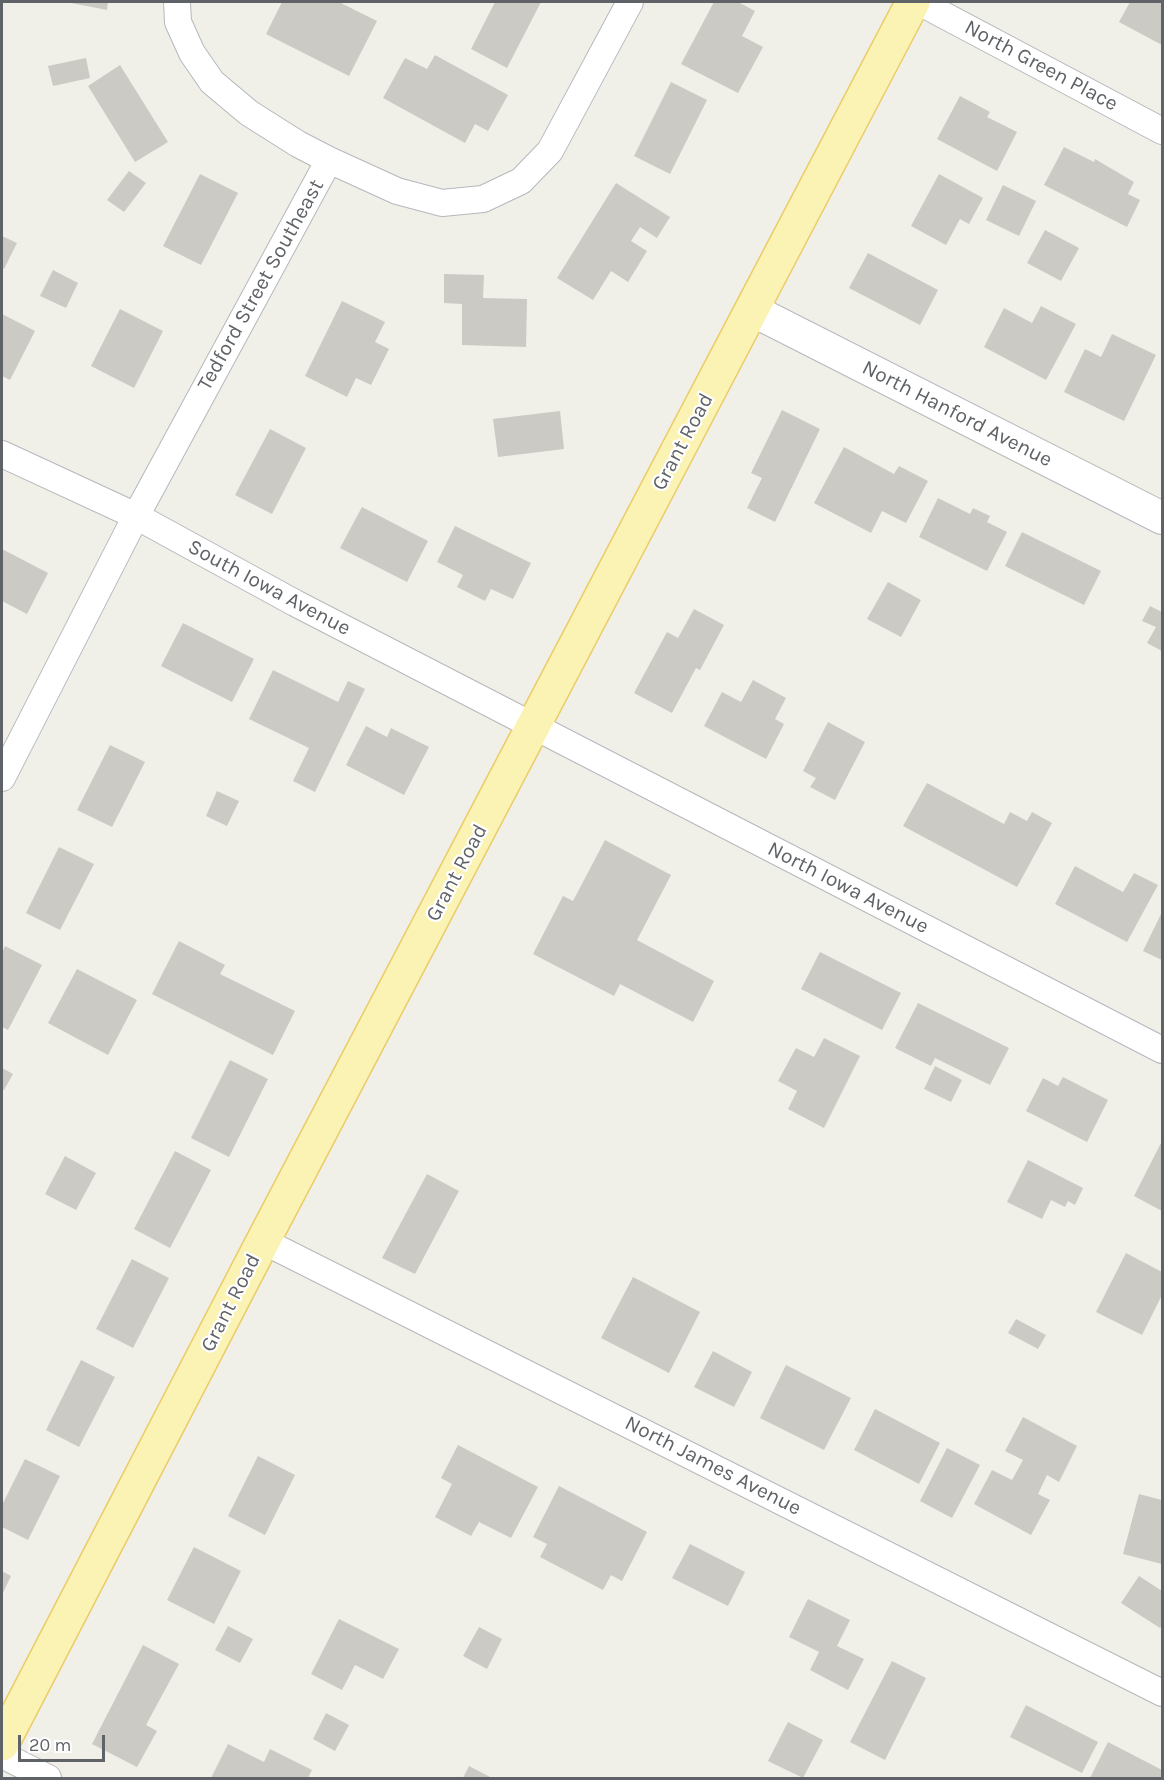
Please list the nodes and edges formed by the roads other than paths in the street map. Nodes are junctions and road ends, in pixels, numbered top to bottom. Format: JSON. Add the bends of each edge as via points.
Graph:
{"nodes":[{"id":1,"x":177,"y":2,"type":"edge"},
{"id":2,"x":630,"y":2,"type":"edge"},
{"id":3,"x":913,"y":2,"type":"edge"},
{"id":4,"x":919,"y":2,"type":"edge"},
{"id":5,"x":1162,"y":131,"type":"edge"},
{"id":6,"x":329,"y":160,"type":"junction"},
{"id":7,"x":752,"y":310,"type":"junction"},
{"id":8,"x":2,"y":454,"type":"edge"},
{"id":9,"x":136,"y":516,"type":"junction"},
{"id":10,"x":1162,"y":519,"type":"edge"},
{"id":11,"x":534,"y":726,"type":"junction"},
{"id":12,"x":2,"y":778,"type":"edge"},
{"id":13,"x":1162,"y":1050,"type":"edge"},
{"id":14,"x":263,"y":1240,"type":"junction"},
{"id":15,"x":1162,"y":1692,"type":"edge"},
{"id":16,"x":2,"y":1744,"type":"edge"},
{"id":17,"x":2,"y":1755,"type":"edge"},
{"id":18,"x":48,"y":1779,"type":"edge"}],
"edges":[{"from":1,"to":6,"type":"street","via":[[177,22],[212,82],[249,113]]},
{"from":2,"to":6,"type":"street","name":"Tedford Street Southeast","via":[[550,151],[520,181],[483,199],[442,203],[397,191]]},
{"from":3,"to":7,"type":"main road","name":"Grant Road"},
{"from":4,"to":5,"type":"street","name":"North Green Place"},
{"from":6,"to":9,"type":"street","name":"Tedford Street Southeast"},
{"from":7,"to":10,"type":"street","name":"North Hanford Avenue"},
{"from":7,"to":11,"type":"main road","name":"Grant Road"},
{"from":8,"to":9,"type":"street","name":"South Iowa Avenue"},
{"from":9,"to":11,"type":"street","name":"South Iowa Avenue","via":[[294,603]]},
{"from":9,"to":12,"type":"street","name":"Tedford Street Southeast"},
{"from":11,"to":13,"type":"street","name":"North Iowa Avenue"},
{"from":11,"to":14,"type":"main road","name":"Grant Road"},
{"from":14,"to":15,"type":"street","name":"North James Avenue"},
{"from":14,"to":16,"type":"main road","name":"Grant Road"},
{"from":17,"to":18,"type":"street"}]}
